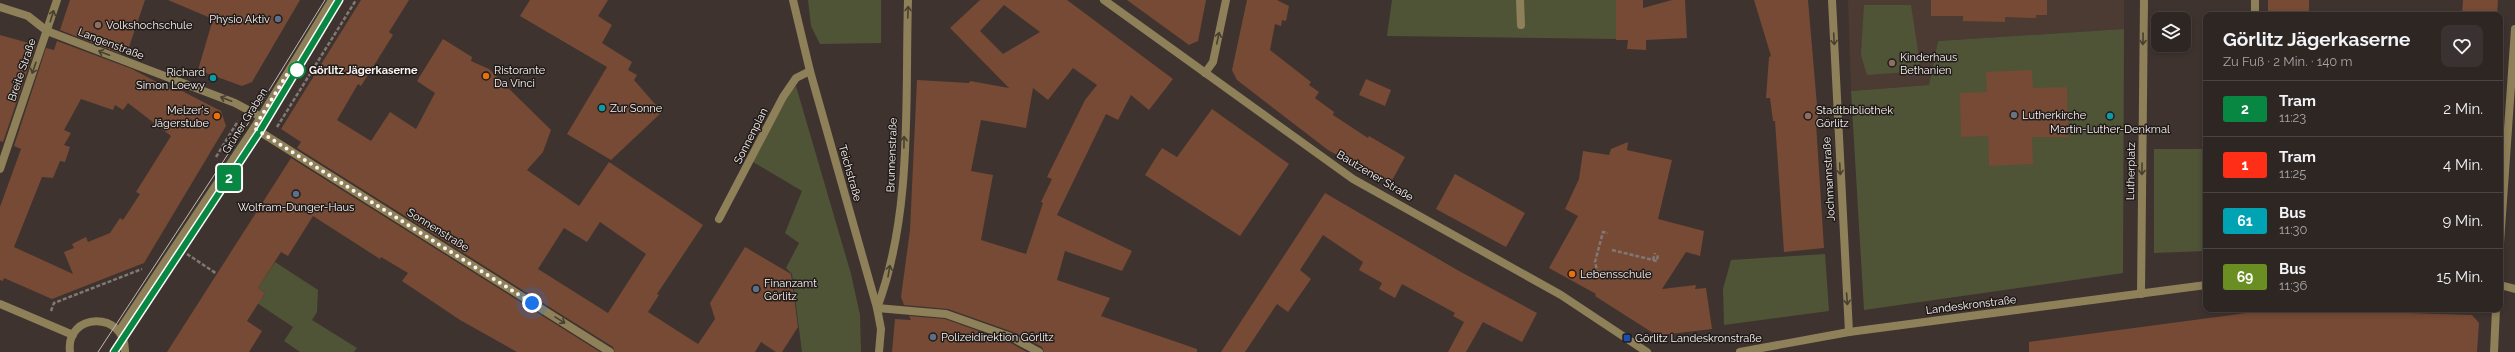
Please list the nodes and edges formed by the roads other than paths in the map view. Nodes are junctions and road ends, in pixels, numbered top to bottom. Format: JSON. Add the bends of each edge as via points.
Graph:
{"nodes":[{"id":1,"x":57,"y":0,"type":"edge"},
{"id":2,"x":332,"y":0,"type":"edge"},
{"id":3,"x":793,"y":0,"type":"edge"},
{"id":4,"x":908,"y":0,"type":"edge"},
{"id":5,"x":1104,"y":0,"type":"edge"},
{"id":6,"x":1226,"y":0,"type":"edge"},
{"id":7,"x":1520,"y":0,"type":"edge"},
{"id":8,"x":1832,"y":0,"type":"edge"},
{"id":9,"x":2144,"y":0,"type":"edge"},
{"id":10,"x":2255,"y":0,"type":"edge"},
{"id":11,"x":0,"y":7,"type":"edge"},
{"id":12,"x":2255,"y":12,"type":"edge"},
{"id":13,"x":1521,"y":25,"type":"dead end"},
{"id":14,"x":2515,"y":29,"type":"edge"},
{"id":15,"x":47,"y":31,"type":"junction"},
{"id":16,"x":810,"y":71,"type":"junction"},
{"id":17,"x":1205,"y":73,"type":"junction"},
{"id":18,"x":261,"y":117,"type":"junction"},
{"id":19,"x":254,"y":128,"type":"junction"},
{"id":20,"x":0,"y":169,"type":"edge"},
{"id":21,"x":2503,"y":200,"type":"edge"},
{"id":22,"x":719,"y":219,"type":"dead end"},
{"id":23,"x":2203,"y":285,"type":"edge"},
{"id":24,"x":2503,"y":286,"type":"edge"},
{"id":25,"x":2515,"y":289,"type":"edge"},
{"id":26,"x":2141,"y":294,"type":"junction"},
{"id":27,"x":0,"y":304,"type":"edge"},
{"id":28,"x":877,"y":308,"type":"junction"},
{"id":29,"x":2496,"y":312,"type":"edge"},
{"id":30,"x":119,"y":331,"type":"junction"},
{"id":31,"x":1849,"y":332,"type":"junction"},
{"id":32,"x":73,"y":335,"type":"junction"},
{"id":33,"x":70,"y":352,"type":"edge"},
{"id":34,"x":125,"y":352,"type":"edge"},
{"id":35,"x":610,"y":352,"type":"edge"},
{"id":36,"x":879,"y":352,"type":"edge"},
{"id":37,"x":1040,"y":352,"type":"edge"},
{"id":38,"x":1647,"y":352,"type":"edge"},
{"id":39,"x":1740,"y":352,"type":"edge"},
{"id":40,"x":2494,"y":352,"type":"edge"}],
"edges":[{"from":15,"to":1,"type":"street","name":"Breite Straße","one_way":true},
{"from":2,"to":18,"type":"street","name":"Grüner Graben"},
{"from":3,"to":16,"type":"street","name":"Teichstraße"},
{"from":28,"to":4,"type":"street","name":"Brunnenstraße","one_way":true,"via":[[887,281],[903,187]]},
{"from":5,"to":17,"type":"street","name":"Bautzener Straße"},
{"from":17,"to":6,"type":"street","one_way":true,"via":[[1213,62]]},
{"from":7,"to":13,"type":"street"},
{"from":8,"to":31,"type":"street","name":"Jochmannstraße","one_way":true},
{"from":9,"to":26,"type":"street","name":"Lutherplatz","one_way":true},
{"from":10,"to":12,"type":"street"},
{"from":11,"to":15,"type":"street","name":"Langenstraße","via":[[28,16]]},
{"from":14,"to":21,"type":"street"},
{"from":18,"to":15,"type":"street","name":"Langenstraße","one_way":true,"via":[[245,108]]},
{"from":15,"to":20,"type":"street","name":"Breite Straße","one_way":true},
{"from":16,"to":22,"type":"street","name":"Sonnenplan","via":[[796,78],[783,97]]},
{"from":16,"to":28,"type":"street","name":"Teichstraße"},
{"from":17,"to":38,"type":"street","name":"Bautzener Straße","via":[[1353,179],[1561,295]]},
{"from":18,"to":19,"type":"street","name":"Grüner Graben"},
{"from":19,"to":30,"type":"street","name":"Grüner Graben"},
{"from":19,"to":35,"type":"street","name":"Sonnenstraße","one_way":true},
{"from":23,"to":26,"type":"street","name":"Landeskronstraße"},
{"from":24,"to":25,"type":"street"},
{"from":26,"to":31,"type":"street","name":"Landeskronstraße"},
{"from":27,"to":32,"type":"street"},
{"from":28,"to":36,"type":"street","name":"Teichstraße","via":[[881,329]]},
{"from":28,"to":37,"type":"street","via":[[946,314],[1011,337]]},
{"from":29,"to":40,"type":"street"},
{"from":30,"to":32,"type":"street","via":[[108,323],[92,321],[84,324]]},
{"from":30,"to":34,"type":"street"},
{"from":31,"to":39,"type":"street","name":"Landeskronstraße"},
{"from":32,"to":33,"type":"street"}]}
